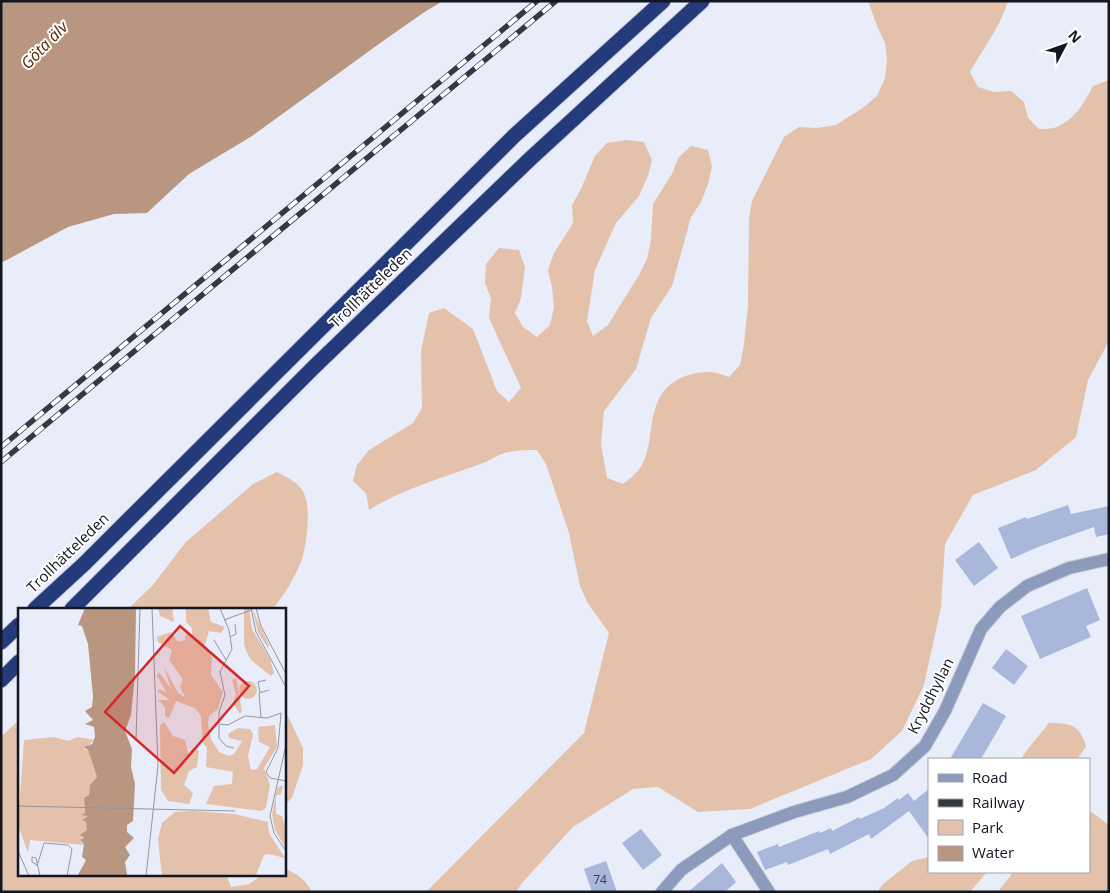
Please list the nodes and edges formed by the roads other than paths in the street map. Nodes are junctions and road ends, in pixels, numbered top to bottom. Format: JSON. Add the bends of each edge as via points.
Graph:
{"nodes":[{"id":1,"x":664,"y":1,"type":"edge"},
{"id":2,"x":702,"y":1,"type":"edge"},
{"id":3,"x":1109,"y":559,"type":"edge"},
{"id":4,"x":36,"y":608,"type":"edge"},
{"id":5,"x":73,"y":608,"type":"edge"},
{"id":6,"x":18,"y":626,"type":"edge"},
{"id":7,"x":1,"y":642,"type":"edge"},
{"id":8,"x":18,"y":663,"type":"edge"},
{"id":9,"x":1,"y":680,"type":"edge"},
{"id":10,"x":732,"y":835,"type":"junction"},
{"id":11,"x":662,"y":892,"type":"edge"},
{"id":12,"x":770,"y":892,"type":"edge"}],
"edges":[{"from":1,"to":4,"type":"highway","name":"Trollhätteleden","via":[[514,136]]},
{"from":2,"to":5,"type":"highway","name":"Trollhätteleden","via":[[530,159],[314,367]]},
{"from":3,"to":10,"type":"street","name":"Kryddhyllan","via":[[1069,568],[1027,586],[1000,607],[981,629],[945,711],[925,746],[892,775],[847,797]]},
{"from":6,"to":7,"type":"highway"},
{"from":8,"to":9,"type":"highway"},
{"from":10,"to":11,"type":"street","name":"Kryddhyllan","via":[[681,870]]},
{"from":10,"to":12,"type":"street"}]}
